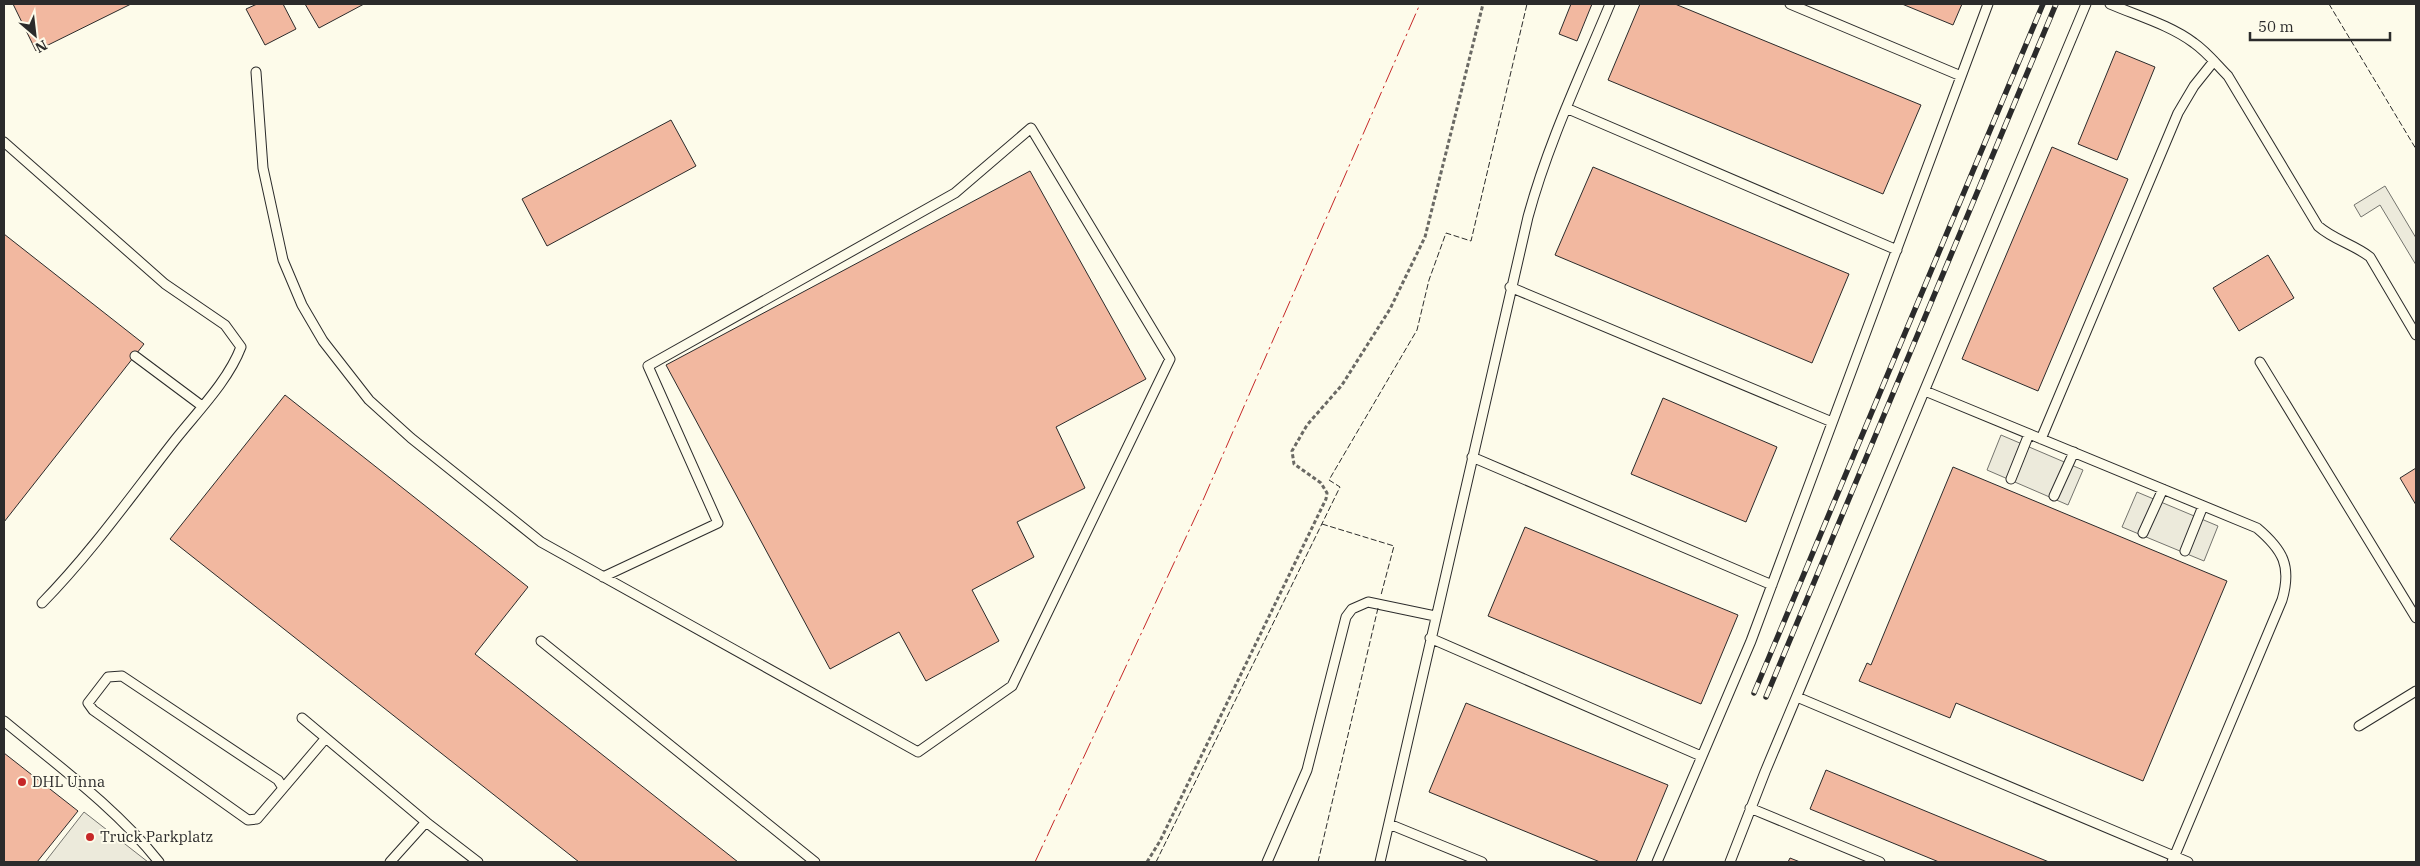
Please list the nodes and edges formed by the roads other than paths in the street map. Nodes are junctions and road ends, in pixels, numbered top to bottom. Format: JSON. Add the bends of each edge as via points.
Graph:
{"nodes":[{"id":1,"x":1610,"y":4,"type":"edge"},
{"id":2,"x":1790,"y":4,"type":"edge"},
{"id":3,"x":1988,"y":4,"type":"edge"},
{"id":4,"x":2086,"y":4,"type":"edge"},
{"id":5,"x":2110,"y":4,"type":"edge"},
{"id":6,"x":2214,"y":61,"type":"junction"},
{"id":7,"x":256,"y":72,"type":"dead end"},
{"id":8,"x":1961,"y":76,"type":"junction"},
{"id":9,"x":1566,"y":108,"type":"junction"},
{"id":10,"x":4,"y":142,"type":"edge"},
{"id":11,"x":1897,"y":250,"type":"junction"},
{"id":12,"x":1510,"y":288,"type":"junction"},
{"id":13,"x":2416,"y":334,"type":"edge"},
{"id":14,"x":135,"y":356,"type":"dead end"},
{"id":15,"x":2260,"y":362,"type":"dead end"},
{"id":16,"x":1925,"y":391,"type":"junction"},
{"id":17,"x":202,"y":406,"type":"junction"},
{"id":18,"x":1832,"y":422,"type":"junction"},
{"id":19,"x":2029,"y":434,"type":"junction"},
{"id":20,"x":2042,"y":439,"type":"junction"},
{"id":21,"x":2074,"y":452,"type":"junction"},
{"id":22,"x":1472,"y":457,"type":"junction"},
{"id":23,"x":2011,"y":479,"type":"dead end"},
{"id":24,"x":2163,"y":489,"type":"junction"},
{"id":25,"x":2054,"y":496,"type":"dead end"},
{"id":26,"x":2203,"y":506,"type":"junction"},
{"id":27,"x":2144,"y":533,"type":"dead end"},
{"id":28,"x":2185,"y":551,"type":"dead end"},
{"id":29,"x":603,"y":577,"type":"junction"},
{"id":30,"x":1772,"y":585,"type":"junction"},
{"id":31,"x":42,"y":603,"type":"dead end"},
{"id":32,"x":1436,"y":616,"type":"junction"},
{"id":33,"x":2416,"y":618,"type":"edge"},
{"id":34,"x":1430,"y":638,"type":"junction"},
{"id":35,"x":541,"y":641,"type":"dead end"},
{"id":36,"x":2416,"y":691,"type":"edge"},
{"id":37,"x":1797,"y":697,"type":"junction"},
{"id":38,"x":302,"y":718,"type":"dead end"},
{"id":39,"x":4,"y":721,"type":"edge"},
{"id":40,"x":2359,"y":726,"type":"dead end"},
{"id":41,"x":325,"y":739,"type":"junction"},
{"id":42,"x":1702,"y":756,"type":"junction"},
{"id":43,"x":283,"y":788,"type":"junction"},
{"id":44,"x":1750,"y":808,"type":"junction"},
{"id":45,"x":426,"y":822,"type":"junction"},
{"id":46,"x":1388,"y":824,"type":"junction"},
{"id":47,"x":2174,"y":859,"type":"edge"},
{"id":48,"x":159,"y":862,"type":"edge"},
{"id":49,"x":390,"y":862,"type":"edge"},
{"id":50,"x":478,"y":862,"type":"edge"},
{"id":51,"x":814,"y":862,"type":"edge"},
{"id":52,"x":1267,"y":862,"type":"edge"},
{"id":53,"x":1380,"y":862,"type":"edge"},
{"id":54,"x":1482,"y":862,"type":"edge"},
{"id":55,"x":1656,"y":862,"type":"edge"},
{"id":56,"x":1730,"y":862,"type":"edge"},
{"id":57,"x":1880,"y":862,"type":"edge"},
{"id":58,"x":2188,"y":862,"type":"edge"}],
"edges":[{"from":1,"to":9,"type":"lane"},
{"from":2,"to":8,"type":"lane"},
{"from":3,"to":8,"type":"lane"},
{"from":4,"to":16,"type":"lane"},
{"from":5,"to":6,"type":"lane","via":[[2174,30],[2195,43]]},
{"from":6,"to":13,"type":"lane","via":[[2228,76],[2318,226],[2329,236],[2370,257]]},
{"from":6,"to":20,"type":"lane","via":[[2178,113]]},
{"from":7,"to":29,"type":"lane","via":[[263,168],[283,260],[323,341],[368,400],[411,438],[541,542]]},
{"from":8,"to":11,"type":"lane"},
{"from":9,"to":11,"type":"lane"},
{"from":9,"to":12,"type":"lane","via":[[1540,174]]},
{"from":10,"to":17,"type":"lane","via":[[165,284],[225,325],[241,347],[236,362]]},
{"from":11,"to":18,"type":"lane"},
{"from":12,"to":18,"type":"lane"},
{"from":12,"to":22,"type":"lane"},
{"from":14,"to":17,"type":"lane"},
{"from":15,"to":33,"type":"lane"},
{"from":16,"to":19,"type":"lane"},
{"from":16,"to":37,"type":"lane"},
{"from":17,"to":31,"type":"lane","via":[[70,575]]},
{"from":18,"to":30,"type":"lane"},
{"from":19,"to":20,"type":"lane"},
{"from":19,"to":23,"type":"lane"},
{"from":20,"to":21,"type":"lane"},
{"from":21,"to":24,"type":"lane"},
{"from":21,"to":25,"type":"lane"},
{"from":22,"to":30,"type":"lane"},
{"from":22,"to":32,"type":"lane"},
{"from":24,"to":26,"type":"lane"},
{"from":24,"to":27,"type":"lane"},
{"from":26,"to":28,"type":"lane"},
{"from":26,"to":47,"type":"lane","via":[[2257,528],[2270,539],[2287,567],[2287,583]]},
{"from":29,"to":29,"type":"lane","via":[[918,752],[1012,686],[1170,359],[1031,128],[955,193],[648,366],[718,523]]},
{"from":30,"to":42,"type":"lane"},
{"from":32,"to":34,"type":"lane"},
{"from":32,"to":52,"type":"lane","via":[[1368,602],[1352,609],[1346,617],[1306,770]]},
{"from":34,"to":42,"type":"lane"},
{"from":34,"to":46,"type":"lane"},
{"from":35,"to":51,"type":"lane"},
{"from":36,"to":40,"type":"lane"},
{"from":37,"to":44,"type":"lane"},
{"from":37,"to":47,"type":"lane"},
{"from":38,"to":41,"type":"lane"},
{"from":39,"to":48,"type":"lane","via":[[90,793],[142,841]]},
{"from":41,"to":43,"type":"lane"},
{"from":41,"to":45,"type":"lane"},
{"from":42,"to":55,"type":"lane"},
{"from":43,"to":43,"type":"lane","via":[[256,818],[248,820],[93,710],[88,703],[108,677],[122,676],[278,780]]},
{"from":44,"to":56,"type":"lane"},
{"from":44,"to":57,"type":"lane"},
{"from":45,"to":49,"type":"lane"},
{"from":45,"to":50,"type":"lane"},
{"from":46,"to":53,"type":"lane"},
{"from":46,"to":54,"type":"lane"},
{"from":47,"to":58,"type":"lane"}]}
